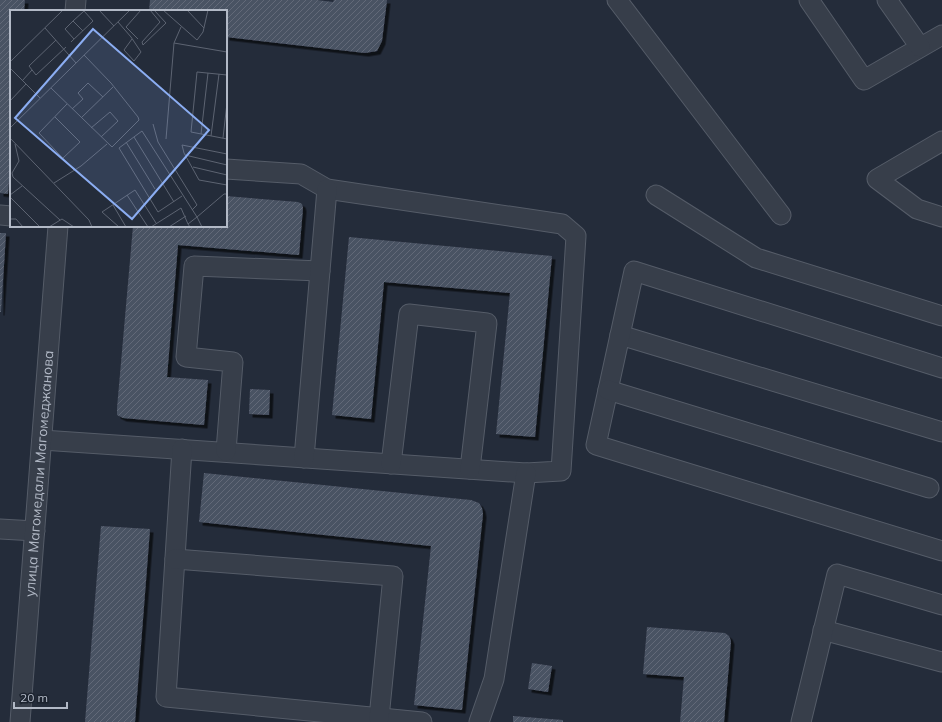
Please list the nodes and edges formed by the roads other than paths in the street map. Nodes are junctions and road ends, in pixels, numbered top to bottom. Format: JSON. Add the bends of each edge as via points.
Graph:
{"nodes":[{"id":1,"x":76,"y":0,"type":"edge"},
{"id":2,"x":617,"y":0,"type":"edge"},
{"id":3,"x":808,"y":0,"type":"edge"},
{"id":4,"x":888,"y":0,"type":"edge"},
{"id":5,"x":75,"y":10,"type":"edge"},
{"id":6,"x":942,"y":35,"type":"edge"},
{"id":7,"x":920,"y":47,"type":"junction"},
{"id":8,"x":942,"y":141,"type":"edge"},
{"id":9,"x":227,"y":169,"type":"edge"},
{"id":10,"x":327,"y":189,"type":"junction"},
{"id":11,"x":656,"y":195,"type":"dead end"},
{"id":12,"x":938,"y":213,"type":"edge"},
{"id":13,"x":0,"y":215,"type":"edge"},
{"id":14,"x":10,"y":216,"type":"edge"},
{"id":15,"x":781,"y":216,"type":"dead end"},
{"id":16,"x":58,"y":227,"type":"edge"},
{"id":17,"x":320,"y":271,"type":"junction"},
{"id":18,"x":942,"y":316,"type":"edge"},
{"id":19,"x":620,"y":335,"type":"junction"},
{"id":20,"x":942,"y":368,"type":"edge"},
{"id":21,"x":608,"y":390,"type":"junction"},
{"id":22,"x":942,"y":432,"type":"edge"},
{"id":23,"x":42,"y":440,"type":"junction"},
{"id":24,"x":182,"y":449,"type":"junction"},
{"id":25,"x":226,"y":451,"type":"junction"},
{"id":26,"x":304,"y":458,"type":"junction"},
{"id":27,"x":391,"y":464,"type":"junction"},
{"id":28,"x":470,"y":469,"type":"junction"},
{"id":29,"x":526,"y":473,"type":"junction"},
{"id":30,"x":929,"y":488,"type":"dead end"},
{"id":31,"x":0,"y":529,"type":"edge"},
{"id":32,"x":35,"y":531,"type":"junction"},
{"id":33,"x":942,"y":551,"type":"edge"},
{"id":34,"x":175,"y":559,"type":"junction"},
{"id":35,"x":942,"y":604,"type":"edge"},
{"id":36,"x":823,"y":630,"type":"junction"},
{"id":37,"x":942,"y":662,"type":"edge"},
{"id":38,"x":379,"y":718,"type":"junction"},
{"id":39,"x":20,"y":722,"type":"edge"},
{"id":40,"x":422,"y":722,"type":"edge"},
{"id":41,"x":479,"y":722,"type":"edge"},
{"id":42,"x":801,"y":722,"type":"edge"}],
"edges":[{"from":1,"to":5,"type":"street"},
{"from":2,"to":15,"type":"street"},
{"from":3,"to":7,"type":"street","via":[[864,80]]},
{"from":4,"to":7,"type":"street"},
{"from":6,"to":7,"type":"street"},
{"from":8,"to":12,"type":"street","via":[[877,179],[917,209]]},
{"from":9,"to":10,"type":"street","via":[[301,174]]},
{"from":10,"to":17,"type":"street"},
{"from":10,"to":29,"type":"street","via":[[562,224],[576,236],[561,471]]},
{"from":11,"to":18,"type":"street","via":[[756,258]]},
{"from":13,"to":14,"type":"street"},
{"from":16,"to":23,"type":"street","name":"улица Магомедали Магомеджановa"},
{"from":17,"to":25,"type":"street","via":[[194,266],[186,358],[234,362]]},
{"from":17,"to":26,"type":"street"},
{"from":19,"to":20,"type":"street","via":[[634,271]]},
{"from":19,"to":21,"type":"street"},
{"from":19,"to":22,"type":"street"},
{"from":21,"to":30,"type":"street"},
{"from":21,"to":33,"type":"street","via":[[596,445]]},
{"from":23,"to":24,"type":"street"},
{"from":23,"to":32,"type":"street","name":"улица Магомедали Магомеджановa"},
{"from":24,"to":25,"type":"street"},
{"from":24,"to":34,"type":"street"},
{"from":25,"to":26,"type":"street"},
{"from":26,"to":27,"type":"street"},
{"from":27,"to":28,"type":"street"},
{"from":27,"to":28,"type":"street","via":[[409,314],[487,323]]},
{"from":28,"to":29,"type":"street"},
{"from":29,"to":41,"type":"street","via":[[494,679]]},
{"from":31,"to":32,"type":"street"},
{"from":32,"to":39,"type":"street","name":"улица Магомедали Магомеджановa"},
{"from":34,"to":38,"type":"street","via":[[166,697]]},
{"from":34,"to":38,"type":"street","via":[[393,576]]},
{"from":35,"to":36,"type":"street","via":[[837,574]]},
{"from":36,"to":37,"type":"street"},
{"from":36,"to":42,"type":"street"},
{"from":38,"to":40,"type":"street"}]}
